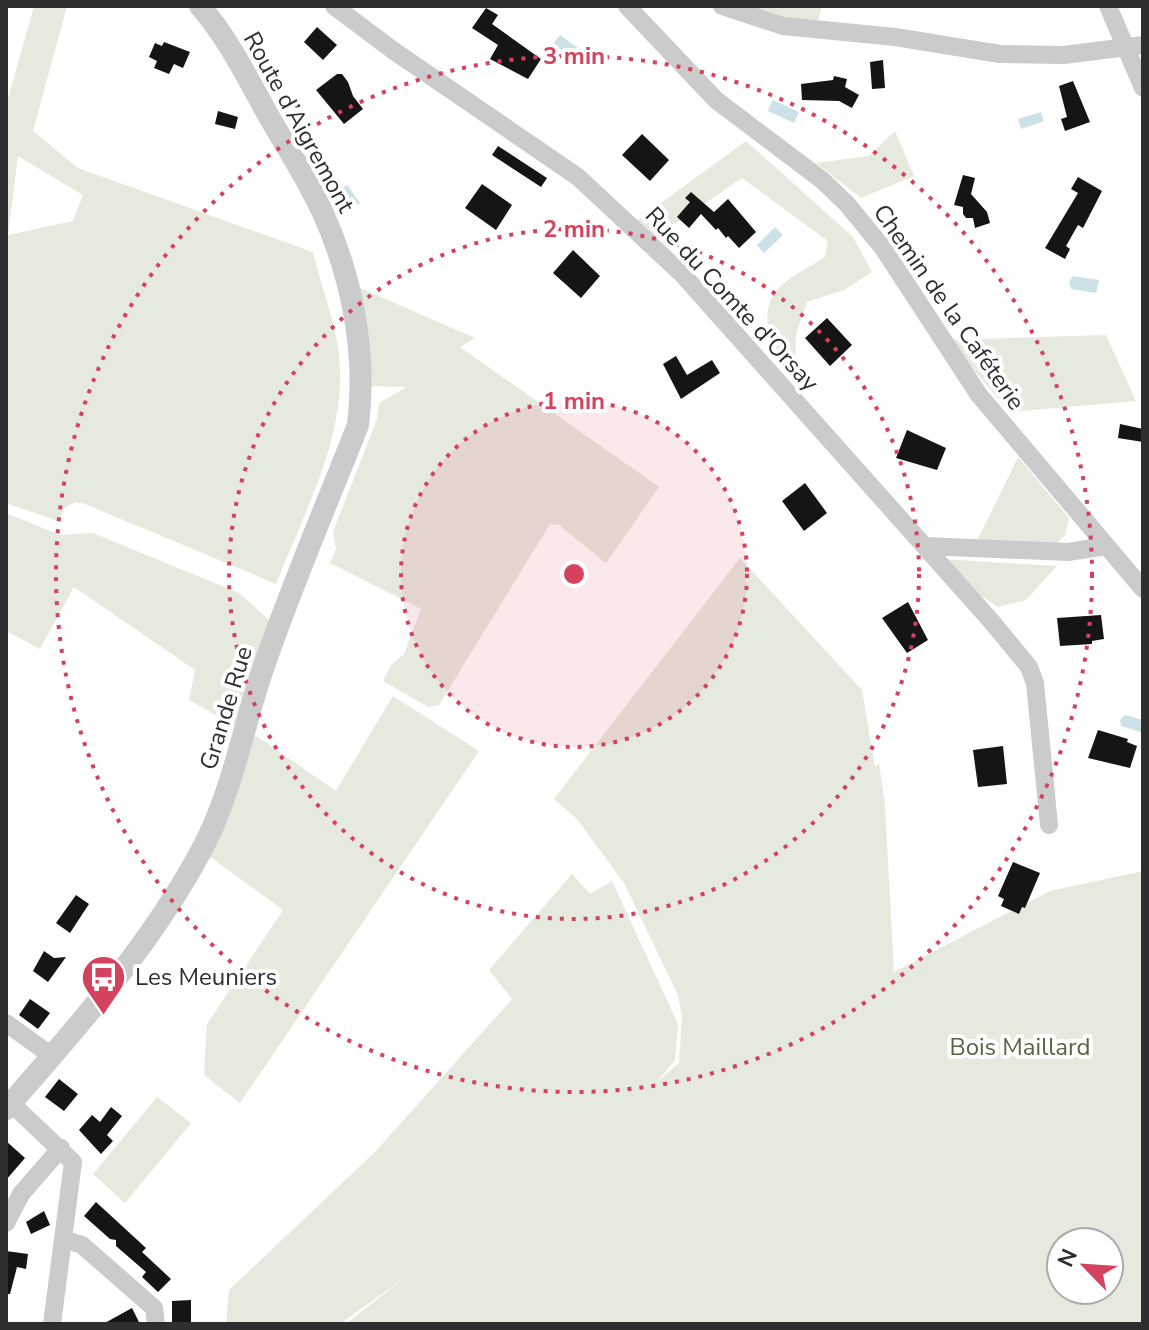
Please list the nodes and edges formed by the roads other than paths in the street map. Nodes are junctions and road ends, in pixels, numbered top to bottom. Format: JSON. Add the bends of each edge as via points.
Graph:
{"nodes":[{"id":1,"x":200,"y":6,"type":"edge"},
{"id":2,"x":334,"y":6,"type":"edge"},
{"id":3,"x":627,"y":6,"type":"edge"},
{"id":4,"x":722,"y":6,"type":"edge"},
{"id":5,"x":1108,"y":6,"type":"edge"},
{"id":6,"x":1134,"y":46,"type":"edge"},
{"id":7,"x":1143,"y":88,"type":"edge"},
{"id":8,"x":344,"y":268,"type":"joint"},
{"id":9,"x":926,"y":546,"type":"junction"},
{"id":10,"x":1106,"y":546,"type":"junction"},
{"id":11,"x":1143,"y":589,"type":"edge"},
{"id":12,"x":1049,"y":825,"type":"dead end"},
{"id":13,"x":6,"y":1023,"type":"edge"},
{"id":14,"x":52,"y":1056,"type":"junction"},
{"id":15,"x":8,"y":1106,"type":"edge"},
{"id":16,"x":67,"y":1155,"type":"junction"},
{"id":17,"x":6,"y":1223,"type":"edge"},
{"id":18,"x":63,"y":1239,"type":"junction"},
{"id":19,"x":52,"y":1324,"type":"edge"},
{"id":20,"x":156,"y":1324,"type":"edge"}],
"edges":[{"from":1,"to":8,"type":"street","name":"Route d’Aigremont","via":[[322,210]]},
{"from":2,"to":9,"type":"street","name":"Rue du Comte d'Orsay","via":[[602,198],[683,275]]},
{"from":3,"to":10,"type":"street","name":"Chemin de la Caféterie","via":[[716,100],[847,204],[883,248],[979,395]]},
{"from":4,"to":6,"type":"street","via":[[783,26],[1000,54],[1064,55]]},
{"from":5,"to":6,"type":"street"},
{"from":6,"to":7,"type":"street"},
{"from":8,"to":14,"type":"street","name":"Grande Rue","via":[[359,344],[358,425],[263,668],[230,786],[201,852],[149,936]]},
{"from":9,"to":10,"type":"street","via":[[1068,552]]},
{"from":9,"to":12,"type":"street","name":"Rue du Comte d'Orsay","via":[[1029,667]]},
{"from":10,"to":11,"type":"street","name":"Chemin de la Caféterie"},
{"from":13,"to":14,"type":"street"},
{"from":14,"to":15,"type":"street","name":"Grande Rue"},
{"from":15,"to":16,"type":"street"},
{"from":16,"to":17,"type":"street","via":[[21,1194]]},
{"from":16,"to":18,"type":"street"},
{"from":18,"to":19,"type":"street"},
{"from":18,"to":20,"type":"street","via":[[82,1245],[143,1297],[154,1308]]}]}
